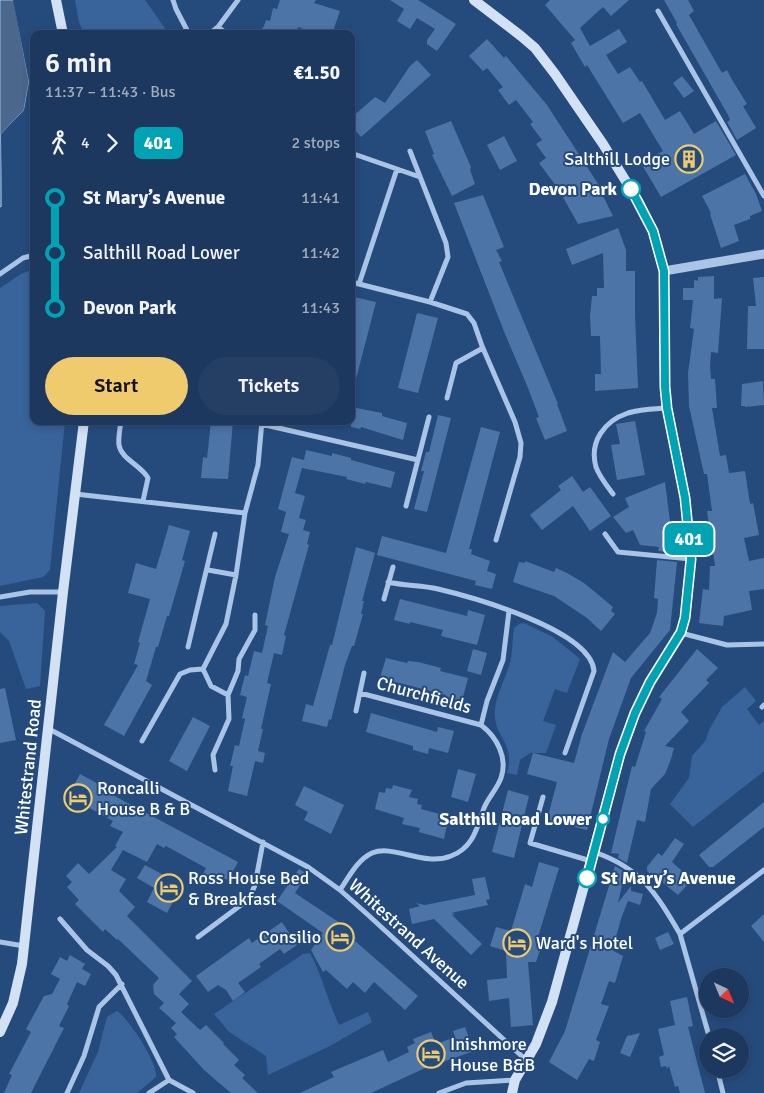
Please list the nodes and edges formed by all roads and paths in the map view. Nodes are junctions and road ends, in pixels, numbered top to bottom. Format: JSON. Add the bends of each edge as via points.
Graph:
{"nodes":[{"id":1,"x":56,"y":0,"type":"edge"},
{"id":2,"x":173,"y":0,"type":"edge"},
{"id":3,"x":238,"y":0,"type":"edge"},
{"id":4,"x":474,"y":0,"type":"edge"},
{"id":5,"x":658,"y":11,"type":"dead end"},
{"id":6,"x":218,"y":27,"type":"junction"},
{"id":7,"x":62,"y":30,"type":"edge"},
{"id":8,"x":187,"y":30,"type":"edge"},
{"id":9,"x":214,"y":30,"type":"edge"},
{"id":10,"x":222,"y":30,"type":"edge"},
{"id":11,"x":410,"y":151,"type":"dead end"},
{"id":12,"x":355,"y":154,"type":"edge"},
{"id":13,"x":397,"y":170,"type":"junction"},
{"id":14,"x":420,"y":177,"type":"junction"},
{"id":15,"x":764,"y":196,"type":"edge"},
{"id":16,"x":764,"y":254,"type":"edge"},
{"id":17,"x":30,"y":256,"type":"edge"},
{"id":18,"x":664,"y":271,"type":"junction"},
{"id":19,"x":0,"y":274,"type":"edge"},
{"id":20,"x":355,"y":283,"type":"edge"},
{"id":21,"x":359,"y":284,"type":"junction"},
{"id":22,"x":430,"y":302,"type":"junction"},
{"id":23,"x":483,"y":348,"type":"junction"},
{"id":24,"x":447,"y":398,"type":"dead end"},
{"id":25,"x":667,"y":408,"type":"junction"},
{"id":26,"x":429,"y":416,"type":"dead end"},
{"id":27,"x":84,"y":425,"type":"edge"},
{"id":28,"x":121,"y":425,"type":"edge"},
{"id":29,"x":262,"y":425,"type":"edge"},
{"id":30,"x":274,"y":425,"type":"edge"},
{"id":31,"x":418,"y":460,"type":"junction"},
{"id":32,"x":75,"y":494,"type":"junction"},
{"id":33,"x":613,"y":494,"type":"dead end"},
{"id":34,"x":143,"y":501,"type":"junction"},
{"id":35,"x":406,"y":506,"type":"dead end"},
{"id":36,"x":245,"y":512,"type":"junction"},
{"id":37,"x":215,"y":534,"type":"dead end"},
{"id":38,"x":604,"y":534,"type":"dead end"},
{"id":39,"x":496,"y":540,"type":"dead end"},
{"id":40,"x":691,"y":559,"type":"junction"},
{"id":41,"x":393,"y":567,"type":"dead end"},
{"id":42,"x":208,"y":570,"type":"junction"},
{"id":43,"x":236,"y":575,"type":"junction"},
{"id":44,"x":388,"y":582,"type":"junction"},
{"id":45,"x":63,"y":592,"type":"junction"},
{"id":46,"x":0,"y":597,"type":"edge"},
{"id":47,"x":384,"y":599,"type":"dead end"},
{"id":48,"x":509,"y":611,"type":"junction"},
{"id":49,"x":255,"y":615,"type":"dead end"},
{"id":50,"x":681,"y":632,"type":"junction"},
{"id":51,"x":764,"y":644,"type":"edge"},
{"id":52,"x":188,"y":647,"type":"dead end"},
{"id":53,"x":203,"y":669,"type":"junction"},
{"id":54,"x":364,"y":673,"type":"dead end"},
{"id":55,"x":360,"y":693,"type":"junction"},
{"id":56,"x":228,"y":695,"type":"junction"},
{"id":57,"x":356,"y":711,"type":"dead end"},
{"id":58,"x":481,"y":725,"type":"junction"},
{"id":59,"x":49,"y":729,"type":"junction"},
{"id":60,"x":142,"y":741,"type":"dead end"},
{"id":61,"x":565,"y":753,"type":"dead end"},
{"id":62,"x":215,"y":770,"type":"dead end"},
{"id":63,"x":544,"y":797,"type":"dead end"},
{"id":64,"x":263,"y":842,"type":"junction"},
{"id":65,"x":593,"y":856,"type":"junction"},
{"id":66,"x":764,"y":870,"type":"edge"},
{"id":67,"x":340,"y":890,"type":"junction"},
{"id":68,"x":60,"y":919,"type":"dead end"},
{"id":69,"x":680,"y":934,"type":"junction"},
{"id":70,"x":198,"y":937,"type":"dead end"},
{"id":71,"x":0,"y":942,"type":"edge"},
{"id":72,"x":24,"y":946,"type":"junction"},
{"id":73,"x":122,"y":984,"type":"junction"},
{"id":74,"x":706,"y":1028,"type":"edge"},
{"id":75,"x":0,"y":1032,"type":"edge"},
{"id":76,"x":526,"y":1060,"type":"junction"},
{"id":77,"x":718,"y":1078,"type":"edge"},
{"id":78,"x":169,"y":1080,"type":"junction"},
{"id":79,"x":514,"y":1080,"type":"junction"},
{"id":80,"x":67,"y":1093,"type":"edge"},
{"id":81,"x":149,"y":1093,"type":"edge"},
{"id":82,"x":193,"y":1093,"type":"edge"},
{"id":83,"x":439,"y":1093,"type":"edge"},
{"id":84,"x":512,"y":1093,"type":"edge"},
{"id":85,"x":722,"y":1093,"type":"edge"}],
"edges":[{"from":1,"to":7,"type":"main road"},
{"from":2,"to":8,"type":"street"},
{"from":3,"to":6,"type":"street"},
{"from":4,"to":18,"type":"main road","via":[[521,36],[555,74],[638,201],[653,231]]},
{"from":5,"to":15,"type":"street"},
{"from":6,"to":9,"type":"street"},
{"from":6,"to":10,"type":"street"},
{"from":11,"to":14,"type":"street"},
{"from":12,"to":13,"type":"street"},
{"from":13,"to":14,"type":"street"},
{"from":13,"to":21,"type":"street"},
{"from":14,"to":22,"type":"street","via":[[446,243],[448,257]]},
{"from":16,"to":18,"type":"street"},
{"from":17,"to":19,"type":"street"},
{"from":18,"to":25,"type":"main road"},
{"from":20,"to":21,"type":"street"},
{"from":21,"to":22,"type":"street"},
{"from":22,"to":23,"type":"street","via":[[468,314]]},
{"from":23,"to":24,"type":"street","via":[[456,363]]},
{"from":23,"to":39,"type":"street","via":[[521,443],[520,457]]},
{"from":25,"to":33,"type":"street","via":[[626,414],[598,435],[594,449],[596,468]]},
{"from":25,"to":40,"type":"main road","via":[[685,498]]},
{"from":26,"to":31,"type":"street"},
{"from":27,"to":32,"type":"main road","name":"Whitestrand Road"},
{"from":28,"to":34,"type":"street","via":[[119,447],[144,470],[148,478]]},
{"from":29,"to":36,"type":"street","via":[[258,465]]},
{"from":30,"to":31,"type":"street"},
{"from":31,"to":35,"type":"street"},
{"from":32,"to":34,"type":"street"},
{"from":32,"to":45,"type":"main road","name":"Whitestrand Road"},
{"from":34,"to":36,"type":"street"},
{"from":36,"to":43,"type":"street"},
{"from":37,"to":42,"type":"street"},
{"from":38,"to":40,"type":"street","via":[[618,552]]},
{"from":40,"to":50,"type":"main road"},
{"from":41,"to":44,"type":"street"},
{"from":42,"to":43,"type":"street"},
{"from":42,"to":52,"type":"street"},
{"from":43,"to":53,"type":"street","via":[[226,624]]},
{"from":44,"to":47,"type":"street"},
{"from":44,"to":48,"type":"street","via":[[439,589]]},
{"from":45,"to":46,"type":"street","via":[[30,592]]},
{"from":45,"to":59,"type":"main road","name":"Whitestrand Road"},
{"from":48,"to":58,"type":"street","name":"Churchfields","via":[[503,660]]},
{"from":48,"to":61,"type":"street","via":[[568,638],[592,660],[594,671]]},
{"from":49,"to":56,"type":"street","via":[[255,630],[239,659],[238,671]]},
{"from":50,"to":51,"type":"street","via":[[727,646]]},
{"from":50,"to":65,"type":"main road","via":[[635,713],[620,754]]},
{"from":53,"to":56,"type":"street","via":[[211,686]]},
{"from":53,"to":60,"type":"street","via":[[180,674]]},
{"from":54,"to":55,"type":"street","name":"Churchfields"},
{"from":55,"to":57,"type":"street","name":"Churchfields"},
{"from":55,"to":58,"type":"street","name":"Churchfields"},
{"from":56,"to":62,"type":"street","via":[[229,719],[213,755]]},
{"from":58,"to":67,"type":"street","name":"Churchfields","via":[[498,743],[502,769],[501,779],[487,802],[470,843],[457,854],[442,859],[378,851],[361,861]]},
{"from":59,"to":64,"type":"street","name":"Whitestrand Avenue"},
{"from":59,"to":72,"type":"main road","name":"Whitestrand Road"},
{"from":63,"to":65,"type":"street","via":[[530,843]]},
{"from":64,"to":67,"type":"street","name":"Whitestrand Avenue","via":[[308,867]]},
{"from":64,"to":70,"type":"street","via":[[251,895],[243,905]]},
{"from":65,"to":69,"type":"street","via":[[614,859],[627,866],[656,896]]},
{"from":65,"to":76,"type":"main road","via":[[552,1002]]},
{"from":66,"to":69,"type":"street"},
{"from":67,"to":76,"type":"street","name":"Whitestrand Avenue"},
{"from":68,"to":73,"type":"street"},
{"from":69,"to":74,"type":"street"},
{"from":71,"to":72,"type":"street"},
{"from":72,"to":75,"type":"main road","name":"Whitestrand Road","via":[[16,990]]},
{"from":73,"to":78,"type":"street"},
{"from":73,"to":80,"type":"street","via":[[99,1007],[84,1056]]},
{"from":76,"to":79,"type":"main road"},
{"from":77,"to":85,"type":"street"},
{"from":78,"to":81,"type":"street"},
{"from":78,"to":82,"type":"street"},
{"from":79,"to":83,"type":"street","via":[[466,1082]]},
{"from":79,"to":84,"type":"main road"}]}
